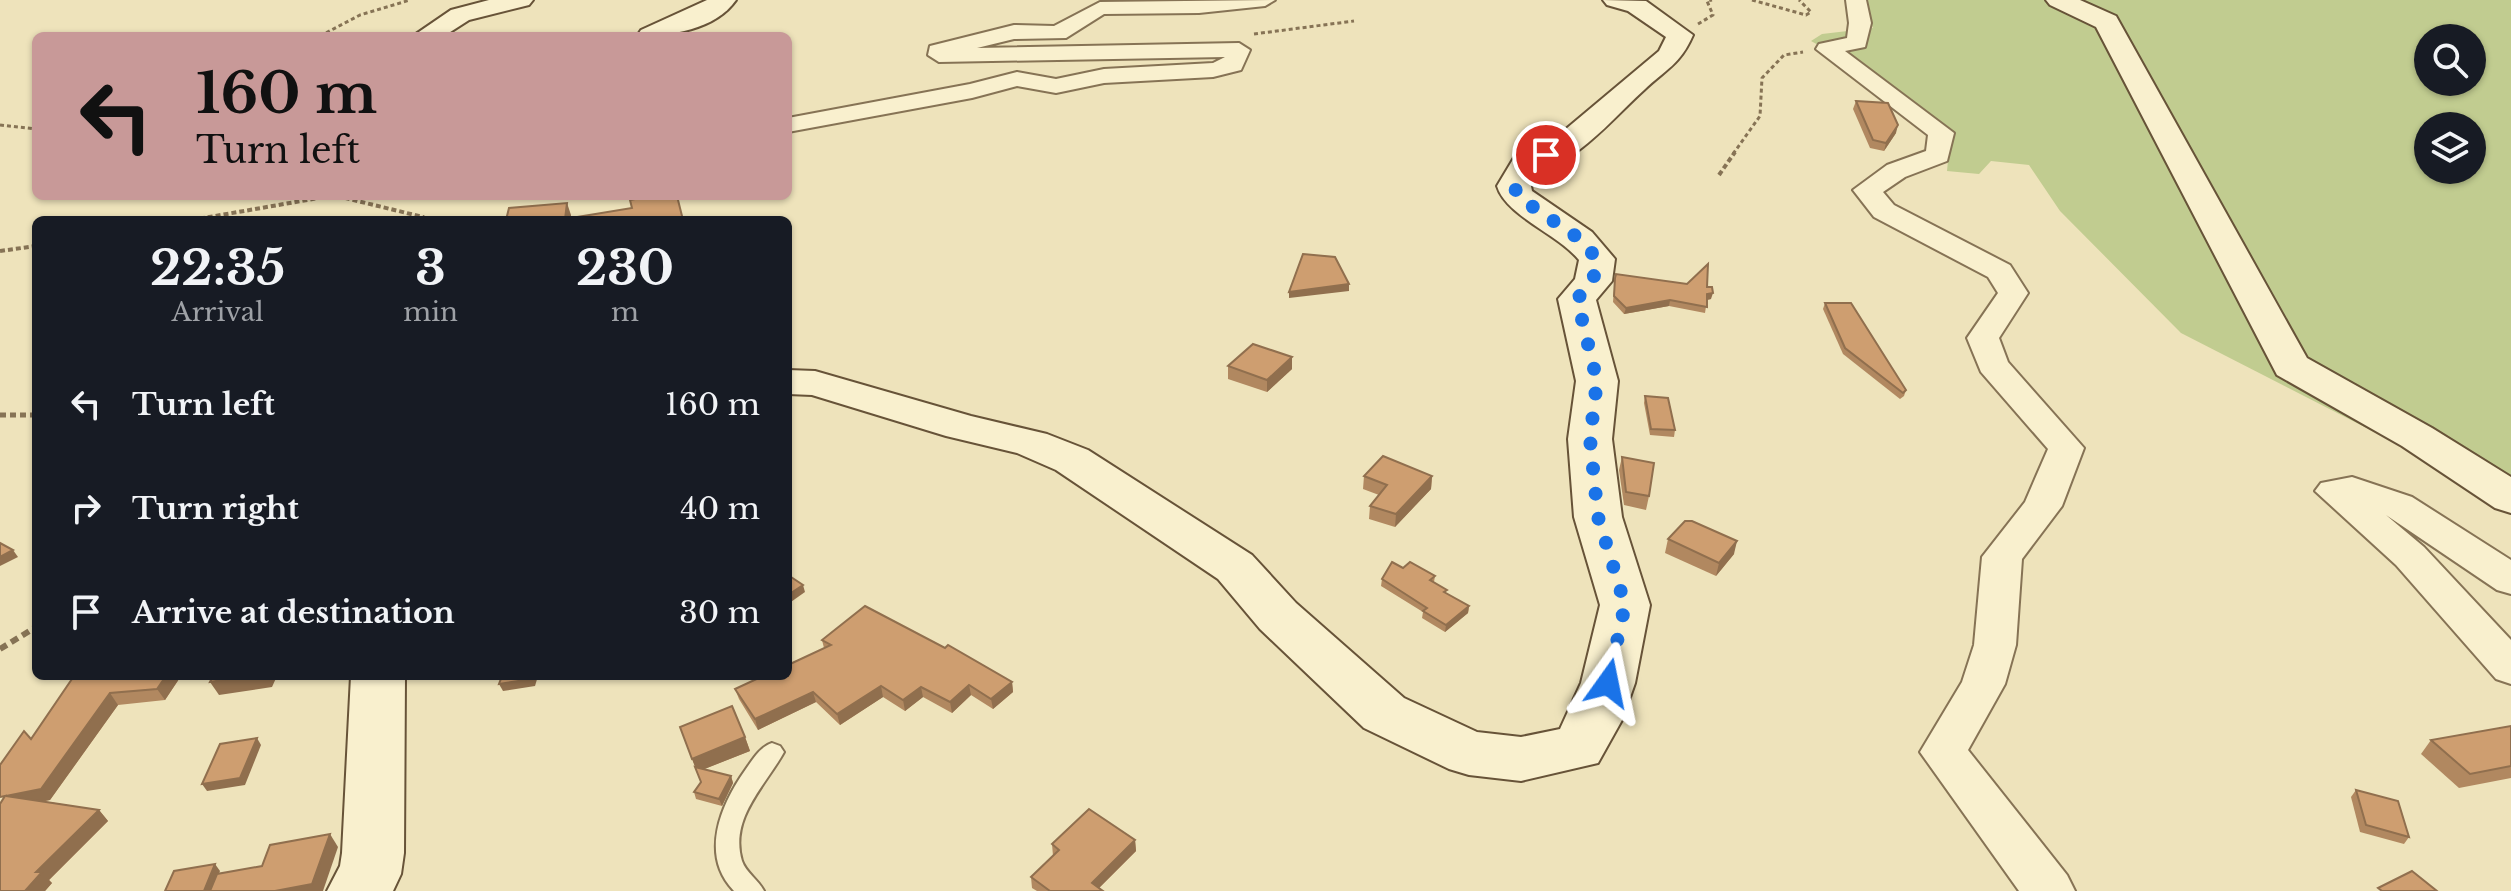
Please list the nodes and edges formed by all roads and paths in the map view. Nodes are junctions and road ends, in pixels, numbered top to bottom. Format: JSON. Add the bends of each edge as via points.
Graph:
{"nodes":[{"id":1,"x":410,"y":0,"type":"edge"},
{"id":2,"x":520,"y":0,"type":"edge"},
{"id":3,"x":723,"y":0,"type":"edge"},
{"id":4,"x":1265,"y":0,"type":"edge"},
{"id":5,"x":1616,"y":0,"type":"edge"},
{"id":6,"x":1712,"y":0,"type":"edge"},
{"id":7,"x":1752,"y":0,"type":"edge"},
{"id":8,"x":1799,"y":0,"type":"edge"},
{"id":9,"x":1856,"y":0,"type":"edge"},
{"id":10,"x":2059,"y":0,"type":"edge"},
{"id":11,"x":328,"y":32,"type":"edge"},
{"id":12,"x":432,"y":32,"type":"edge"},
{"id":13,"x":660,"y":32,"type":"edge"},
{"id":14,"x":1680,"y":35,"type":"junction"},
{"id":15,"x":1827,"y":49,"type":"junction"},
{"id":16,"x":792,"y":124,"type":"edge"},
{"id":17,"x":0,"y":125,"type":"edge"},
{"id":18,"x":32,"y":129,"type":"edge"},
{"id":19,"x":1719,"y":175,"type":"dead end"},
{"id":20,"x":307,"y":200,"type":"edge"},
{"id":21,"x":356,"y":200,"type":"edge"},
{"id":22,"x":215,"y":216,"type":"edge"},
{"id":23,"x":420,"y":216,"type":"edge"},
{"id":24,"x":32,"y":247,"type":"edge"},
{"id":25,"x":0,"y":251,"type":"edge"},
{"id":26,"x":792,"y":382,"type":"edge"},
{"id":27,"x":0,"y":415,"type":"edge"},
{"id":28,"x":32,"y":415,"type":"edge"},
{"id":29,"x":2417,"y":437,"type":"junction"},
{"id":30,"x":2511,"y":498,"type":"edge"},
{"id":31,"x":2511,"y":514,"type":"edge"},
{"id":32,"x":2511,"y":580,"type":"edge"},
{"id":33,"x":32,"y":629,"type":"edge"},
{"id":34,"x":0,"y":649,"type":"edge"},
{"id":35,"x":2511,"y":668,"type":"edge"},
{"id":36,"x":378,"y":680,"type":"edge"},
{"id":37,"x":772,"y":752,"type":"dead end"},
{"id":38,"x":358,"y":891,"type":"edge"},
{"id":39,"x":751,"y":891,"type":"edge"},
{"id":40,"x":2049,"y":891,"type":"edge"}],
"edges":[{"from":1,"to":11,"type":"path","via":[[360,15]]},
{"from":2,"to":12,"type":"main road","via":[[460,15]]},
{"from":3,"to":13,"type":"main road"},
{"from":4,"to":16,"type":"street","via":[[1100,8],[1058,33],[1014,32],[938,51],[965,55],[1239,50],[1233,65],[1078,79],[1056,86],[1017,79]]},
{"from":5,"to":14,"type":"main road","via":[[1659,18]]},
{"from":6,"to":14,"type":"path","via":[[1707,1],[1713,15]]},
{"from":7,"to":8,"type":"path","via":[[1811,12]]},
{"from":9,"to":15,"type":"street","via":[[1857,42]]},
{"from":10,"to":29,"type":"main road","via":[[2107,22],[2291,366]]},
{"from":14,"to":26,"type":"main road","via":[[1671,55],[1609,110],[1565,146],[1526,163],[1514,186],[1517,196],[1580,239],[1597,259],[1593,281],[1577,299],[1597,381],[1590,439],[1598,517],[1625,605],[1608,683],[1578,747],[1521,759],[1469,753],[1384,713],[1278,616],[1235,567],[1072,460],[1031,443],[815,383]]},
{"from":15,"to":19,"type":"path","via":[[1784,55],[1762,78],[1760,116]]},
{"from":15,"to":40,"type":"street","via":[[1941,133],[1938,155],[1896,171],[1867,190],[1884,211],[1999,271],[2013,293],[1983,338],[1993,365],[2066,448],[2043,506],[2002,557],[1995,645],[1983,684],[1943,752]]},
{"from":17,"to":18,"type":"path"},
{"from":20,"to":22,"type":"path"},
{"from":21,"to":23,"type":"path"},
{"from":24,"to":25,"type":"path"},
{"from":27,"to":28,"type":"path"},
{"from":29,"to":30,"type":"main road"},
{"from":29,"to":31,"type":"street"},
{"from":32,"to":35,"type":"street","via":[[2383,496],[2348,486],[2334,491],[2410,556]]},
{"from":33,"to":34,"type":"path"},
{"from":36,"to":38,"type":"main road","via":[[373,853],[370,874]]},
{"from":37,"to":39,"type":"lane","via":[[755,771],[730,820],[727,856]]}]}
